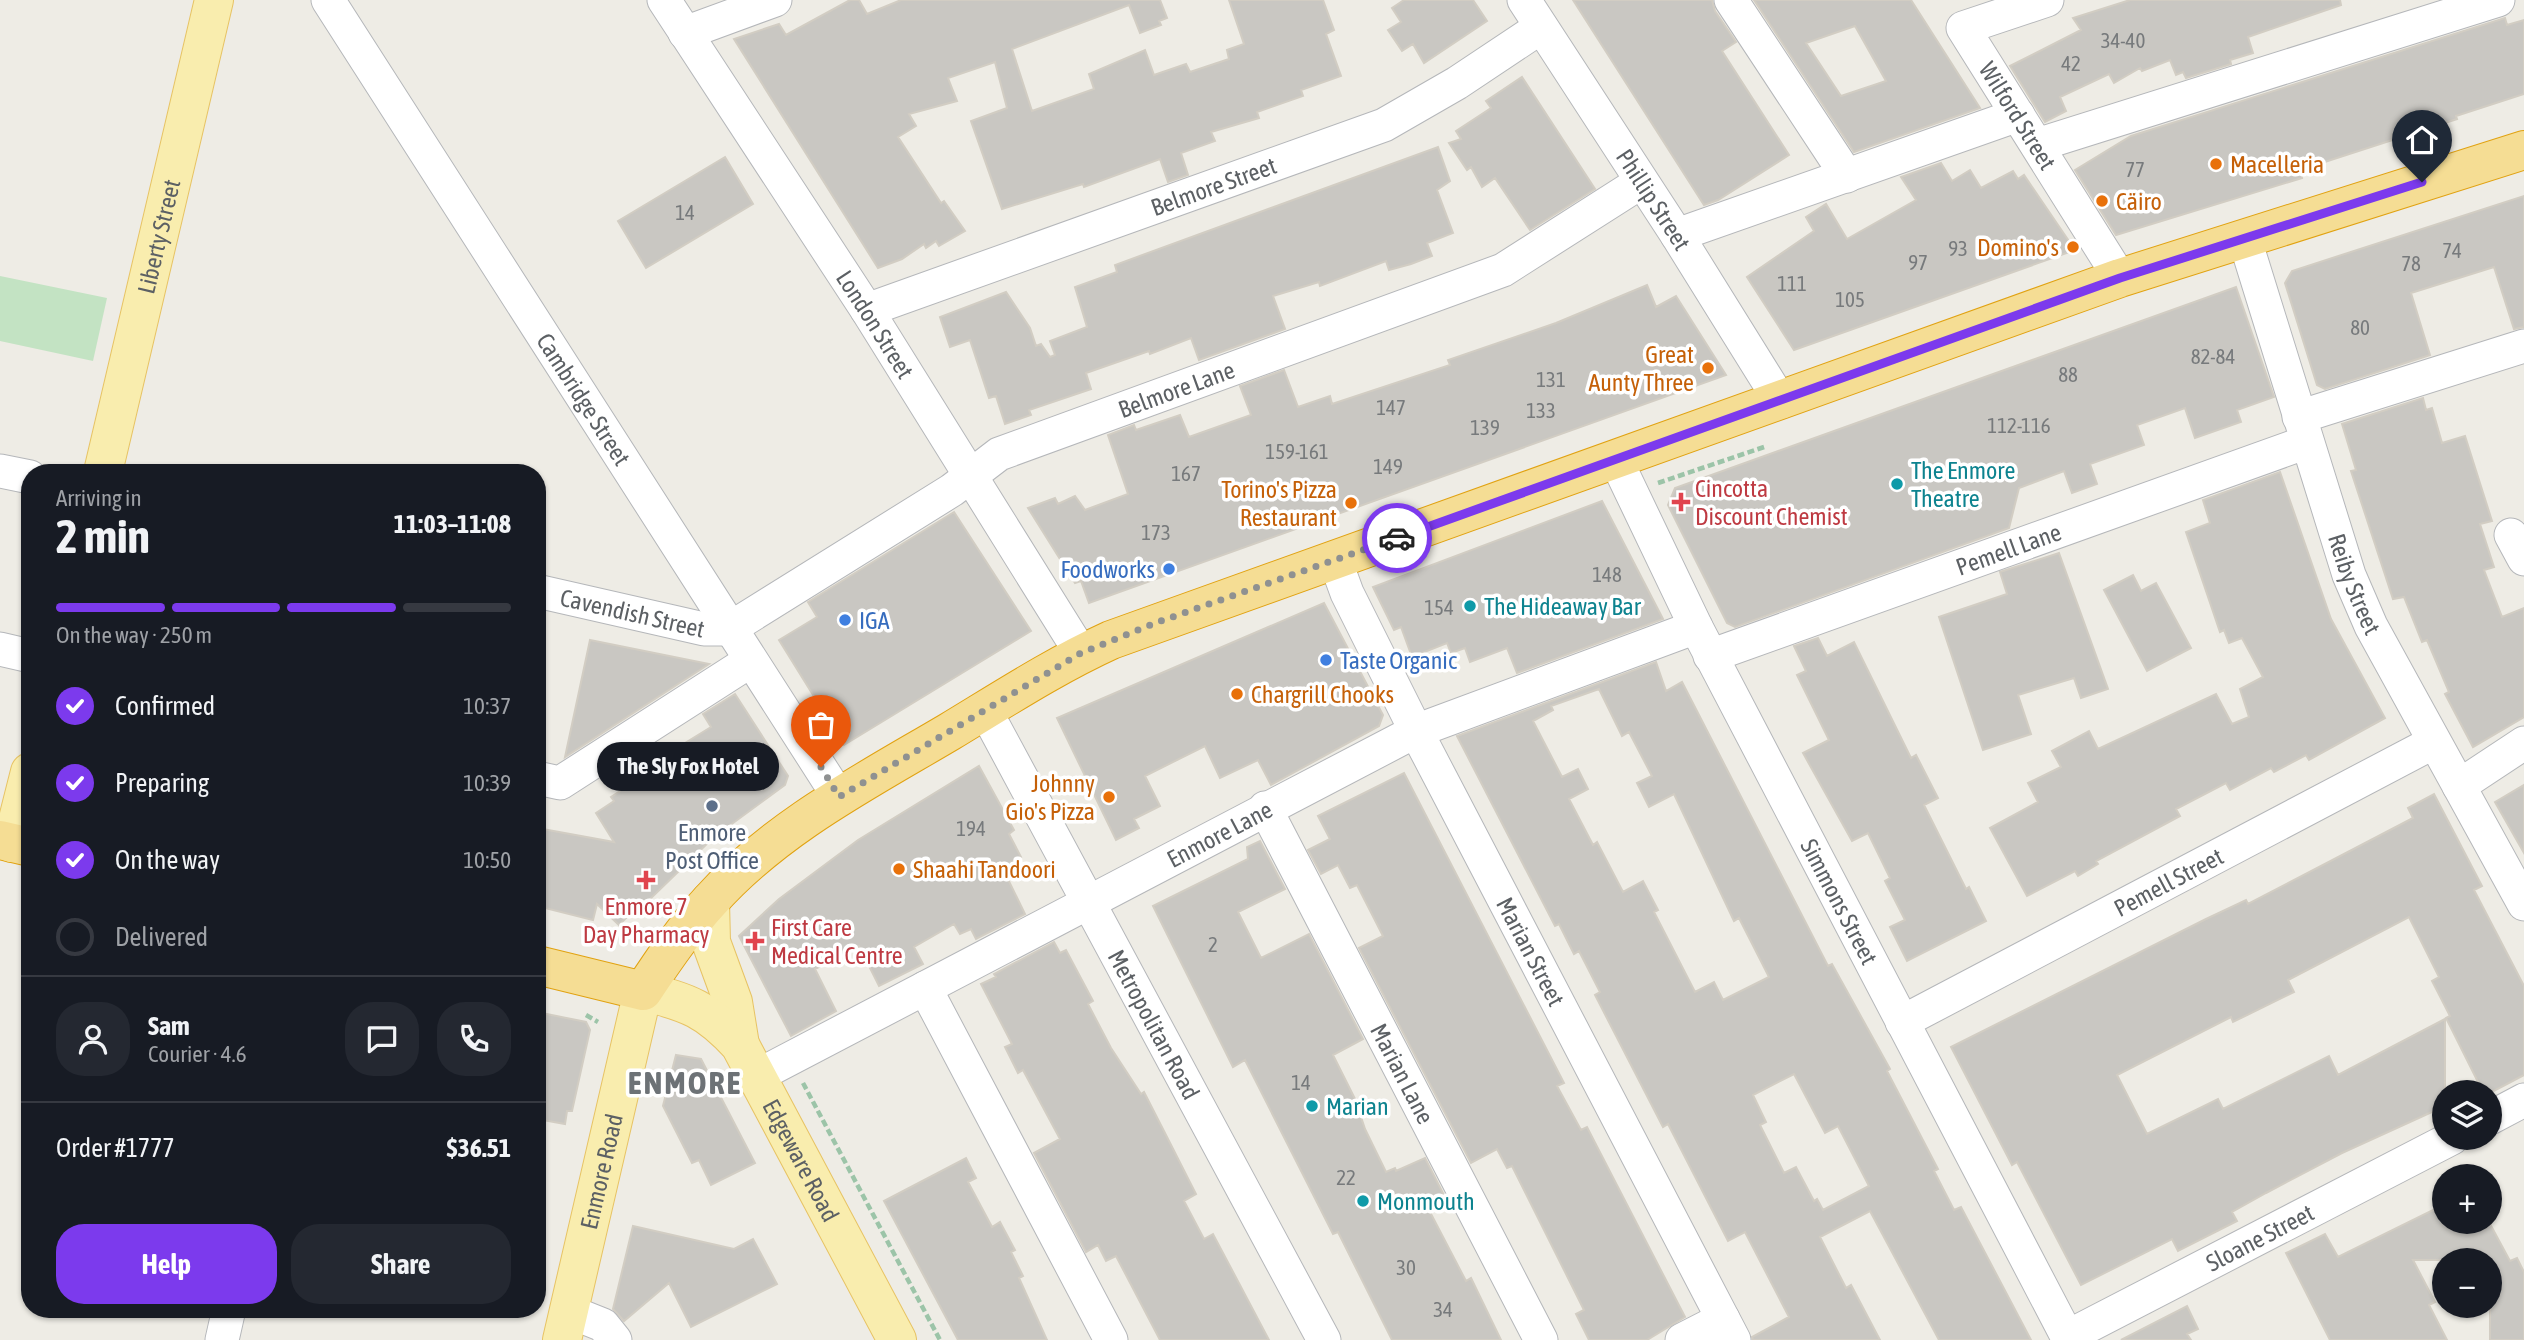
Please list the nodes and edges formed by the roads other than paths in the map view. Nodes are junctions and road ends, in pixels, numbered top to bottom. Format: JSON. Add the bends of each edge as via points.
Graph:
{"nodes":[{"id":1,"x":214,"y":0,"type":"edge"},
{"id":2,"x":328,"y":0,"type":"edge"},
{"id":3,"x":664,"y":0,"type":"edge"},
{"id":4,"x":775,"y":0,"type":"edge"},
{"id":5,"x":1731,"y":0,"type":"edge"},
{"id":6,"x":2498,"y":0,"type":"edge"},
{"id":7,"x":2022,"y":3,"type":"edge"},
{"id":8,"x":1532,"y":14,"type":"edge"},
{"id":9,"x":685,"y":33,"type":"junction"},
{"id":10,"x":2018,"y":115,"type":"junction"},
{"id":11,"x":2037,"y":145,"type":"junction"},
{"id":12,"x":2524,"y":150,"type":"edge"},
{"id":13,"x":1847,"y":176,"type":"junction"},
{"id":14,"x":1641,"y":182,"type":"junction"},
{"id":15,"x":1677,"y":235,"type":"junction"},
{"id":16,"x":2244,"y":237,"type":"junction"},
{"id":17,"x":2120,"y":278,"type":"junction"},
{"id":18,"x":867,"y":310,"type":"junction"},
{"id":19,"x":2524,"y":346,"type":"edge"},
{"id":20,"x":1780,"y":402,"type":"junction"},
{"id":21,"x":2303,"y":430,"type":"junction"},
{"id":22,"x":1616,"y":460,"type":"junction"},
{"id":23,"x":105,"y":464,"type":"edge"},
{"id":24,"x":0,"y":471,"type":"edge"},
{"id":25,"x":21,"y":475,"type":"edge"},
{"id":26,"x":969,"y":476,"type":"junction"},
{"id":27,"x":1335,"y":560,"type":"junction"},
{"id":28,"x":546,"y":593,"type":"edge"},
{"id":29,"x":729,"y":629,"type":"junction"},
{"id":30,"x":1703,"y":642,"type":"junction"},
{"id":31,"x":0,"y":649,"type":"edge"},
{"id":32,"x":1081,"y":653,"type":"junction"},
{"id":33,"x":21,"y":654,"type":"edge"},
{"id":34,"x":750,"y":661,"type":"junction"},
{"id":35,"x":985,"y":710,"type":"junction"},
{"id":36,"x":1416,"y":731,"type":"junction"},
{"id":37,"x":2434,"y":742,"type":"junction"},
{"id":38,"x":2524,"y":743,"type":"edge"},
{"id":39,"x":546,"y":780,"type":"edge"},
{"id":40,"x":2459,"y":786,"type":"junction"},
{"id":41,"x":839,"y":797,"type":"junction"},
{"id":42,"x":1265,"y":808,"type":"junction"},
{"id":43,"x":21,"y":812,"type":"edge"},
{"id":44,"x":14,"y":843,"type":"edge"},
{"id":45,"x":710,"y":901,"type":"junction"},
{"id":46,"x":1087,"y":902,"type":"junction"},
{"id":47,"x":2524,"y":904,"type":"edge"},
{"id":48,"x":546,"y":967,"type":"edge"},
{"id":49,"x":925,"y":988,"type":"junction"},
{"id":50,"x":643,"y":990,"type":"junction"},
{"id":51,"x":1902,"y":1022,"type":"junction"},
{"id":52,"x":749,"y":1060,"type":"junction"},
{"id":53,"x":2524,"y":1100,"type":"edge"},
{"id":54,"x":2502,"y":1112,"type":"edge"},
{"id":55,"x":2432,"y":1148,"type":"edge"},
{"id":56,"x":227,"y":1318,"type":"edge"},
{"id":57,"x":565,"y":1325,"type":"edge"},
{"id":58,"x":1728,"y":1330,"type":"edge"},
{"id":59,"x":2068,"y":1338,"type":"edge"},
{"id":60,"x":222,"y":1340,"type":"edge"},
{"id":61,"x":615,"y":1340,"type":"edge"},
{"id":62,"x":897,"y":1340,"type":"edge"},
{"id":63,"x":1111,"y":1340,"type":"edge"},
{"id":64,"x":1324,"y":1340,"type":"edge"},
{"id":65,"x":1541,"y":1340,"type":"edge"},
{"id":66,"x":1682,"y":1340,"type":"edge"}],
"edges":[{"from":1,"to":23,"type":"main road","name":"Liberty Street"},
{"from":2,"to":29,"type":"street","name":"Cambridge Street"},
{"from":3,"to":9,"type":"street","name":"London Street"},
{"from":4,"to":9,"type":"street"},
{"from":5,"to":13,"type":"street"},
{"from":6,"to":11,"type":"street"},
{"from":7,"to":10,"type":"street","name":"Wilford Street","via":[[1962,28]]},
{"from":8,"to":14,"type":"street","name":"Phillip Street"},
{"from":8,"to":18,"type":"street","name":"Belmore Street","via":[[1457,83],[1384,125]]},
{"from":9,"to":18,"type":"street","name":"London Street"},
{"from":10,"to":11,"type":"street","name":"Wilford Street"},
{"from":10,"to":13,"type":"street"},
{"from":11,"to":17,"type":"street","name":"Wilford Street"},
{"from":12,"to":16,"type":"highway","name":"Enmore Road"},
{"from":13,"to":15,"type":"street"},
{"from":14,"to":15,"type":"street","name":"Phillip Street"},
{"from":14,"to":26,"type":"street","name":"Belmore Lane","via":[[1503,270],[999,454]]},
{"from":15,"to":20,"type":"street","name":"Phillip Street"},
{"from":16,"to":17,"type":"highway","name":"Enmore Road"},
{"from":16,"to":21,"type":"street","name":"Reiby Street"},
{"from":17,"to":20,"type":"highway","name":"Enmore Road"},
{"from":18,"to":26,"type":"street","name":"London Street"},
{"from":19,"to":21,"type":"street","name":"Pemell Lane"},
{"from":20,"to":22,"type":"highway","name":"Enmore Road"},
{"from":21,"to":30,"type":"street","name":"Pemell Lane"},
{"from":21,"to":37,"type":"street","name":"Reiby Street","via":[[2349,575],[2371,626]]},
{"from":22,"to":27,"type":"highway","name":"Enmore Road"},
{"from":22,"to":30,"type":"street","name":"Simmons Street"},
{"from":24,"to":25,"type":"street"},
{"from":26,"to":29,"type":"street","name":"Belmore Lane"},
{"from":26,"to":32,"type":"street","name":"London Street"},
{"from":27,"to":32,"type":"highway","name":"Enmore Road"},
{"from":27,"to":36,"type":"street","name":"Marian Street"},
{"from":28,"to":29,"type":"street","name":"Cavendish Street","via":[[704,629]]},
{"from":29,"to":34,"type":"street","name":"Cambridge Street"},
{"from":30,"to":36,"type":"street","name":"Enmore Lane"},
{"from":30,"to":51,"type":"street","name":"Simmons Street"},
{"from":31,"to":33,"type":"street"},
{"from":32,"to":35,"type":"highway","name":"Enmore Road"},
{"from":34,"to":39,"type":"street","via":[[560,783]]},
{"from":34,"to":41,"type":"street","name":"Cambridge Street"},
{"from":35,"to":41,"type":"highway","name":"Enmore Road"},
{"from":35,"to":46,"type":"street","name":"Metropolitan Road"},
{"from":36,"to":42,"type":"street","name":"Enmore Lane"},
{"from":36,"to":58,"type":"street","name":"Marian Street"},
{"from":37,"to":40,"type":"street","name":"Reiby Street"},
{"from":37,"to":51,"type":"street","name":"Pemell Street"},
{"from":38,"to":40,"type":"street"},
{"from":40,"to":47,"type":"street","name":"Reiby Street"},
{"from":41,"to":45,"type":"highway","name":"Enmore Road","via":[[779,839]]},
{"from":42,"to":46,"type":"street","name":"Enmore Lane"},
{"from":42,"to":65,"type":"street","name":"Marian Lane"},
{"from":43,"to":44,"type":"main road"},
{"from":45,"to":50,"type":"highway","name":"Enmore Road"},
{"from":45,"to":52,"type":"main road","via":[[711,942]]},
{"from":46,"to":49,"type":"street","name":"Enmore Lane"},
{"from":46,"to":64,"type":"street","name":"Metropolitan Road"},
{"from":48,"to":50,"type":"highway"},
{"from":49,"to":52,"type":"street","name":"Enmore Lane"},
{"from":49,"to":63,"type":"street"},
{"from":50,"to":52,"type":"main road","name":"Edgeware Road","via":[[699,1009],[722,1026]]},
{"from":50,"to":57,"type":"main road","name":"Enmore Road"},
{"from":51,"to":59,"type":"street","name":"Simmons Street"},
{"from":52,"to":62,"type":"main road","name":"Edgeware Road"},
{"from":53,"to":54,"type":"street"},
{"from":55,"to":59,"type":"street","name":"Sloane Street"},
{"from":56,"to":60,"type":"street"},
{"from":57,"to":61,"type":"street","via":[[603,1325]]},
{"from":58,"to":66,"type":"street"}]}
